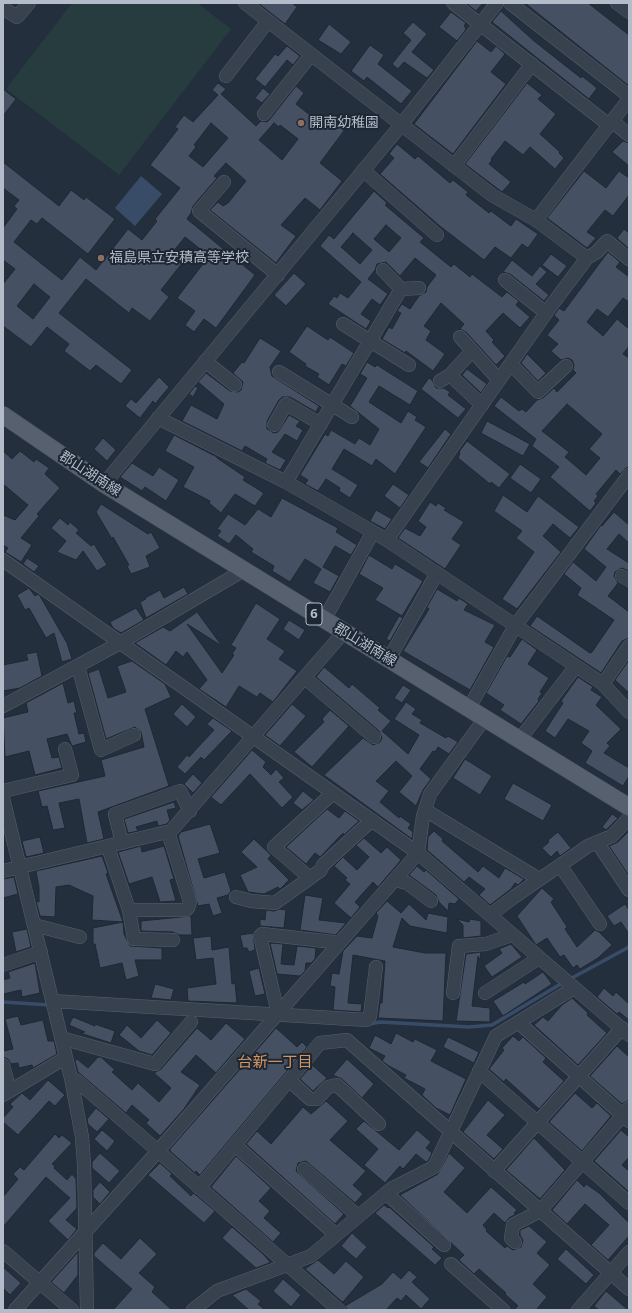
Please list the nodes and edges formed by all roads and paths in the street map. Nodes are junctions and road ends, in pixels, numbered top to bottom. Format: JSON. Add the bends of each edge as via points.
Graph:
{"nodes":[{"id":1,"x":29,"y":3,"type":"edge"},
{"id":2,"x":245,"y":3,"type":"edge"},
{"id":3,"x":453,"y":3,"type":"edge"},
{"id":4,"x":497,"y":3,"type":"edge"},
{"id":5,"x":510,"y":3,"type":"edge"},
{"id":6,"x":617,"y":3,"type":"edge"},
{"id":7,"x":3,"y":8,"type":"edge"},
{"id":8,"x":629,"y":12,"type":"edge"},
{"id":9,"x":268,"y":21,"type":"junction"},
{"id":10,"x":480,"y":24,"type":"junction"},
{"id":11,"x":311,"y":55,"type":"junction"},
{"id":12,"x":532,"y":64,"type":"junction"},
{"id":13,"x":226,"y":76,"type":"dead end"},
{"id":14,"x":629,"y":98,"type":"edge"},
{"id":15,"x":264,"y":114,"type":"dead end"},
{"id":16,"x":610,"y":123,"type":"junction"},
{"id":17,"x":401,"y":125,"type":"junction"},
{"id":18,"x":629,"y":135,"type":"edge"},
{"id":19,"x":454,"y":166,"type":"junction"},
{"id":20,"x":363,"y":170,"type":"junction"},
{"id":21,"x":224,"y":182,"type":"dead end"},
{"id":22,"x":536,"y":220,"type":"junction"},
{"id":23,"x":437,"y":234,"type":"dead end"},
{"id":24,"x":587,"y":258,"type":"junction"},
{"id":25,"x":629,"y":259,"type":"edge"},
{"id":26,"x":383,"y":270,"type":"dead end"},
{"id":27,"x":278,"y":275,"type":"junction"},
{"id":28,"x":505,"y":280,"type":"dead end"},
{"id":29,"x":419,"y":288,"type":"dead end"},
{"id":30,"x":401,"y":289,"type":"junction"},
{"id":31,"x":546,"y":313,"type":"junction"},
{"id":32,"x":343,"y":324,"type":"dead end"},
{"id":33,"x":460,"y":337,"type":"dead end"},
{"id":34,"x":370,"y":341,"type":"junction"},
{"id":35,"x":472,"y":351,"type":"junction"},
{"id":36,"x":205,"y":361,"type":"junction"},
{"id":37,"x":510,"y":364,"type":"junction"},
{"id":38,"x":409,"y":365,"type":"dead end"},
{"id":39,"x":566,"y":366,"type":"dead end"},
{"id":40,"x":280,"y":372,"type":"dead end"},
{"id":41,"x":499,"y":380,"type":"junction"},
{"id":42,"x":235,"y":385,"type":"dead end"},
{"id":43,"x":333,"y":404,"type":"junction"},
{"id":44,"x":482,"y":405,"type":"junction"},
{"id":45,"x":3,"y":415,"type":"edge"},
{"id":46,"x":352,"y":417,"type":"dead end"},
{"id":47,"x":158,"y":418,"type":"junction"},
{"id":48,"x":321,"y":424,"type":"junction"},
{"id":49,"x":274,"y":425,"type":"dead end"},
{"id":50,"x":629,"y":475,"type":"edge"},
{"id":51,"x":286,"y":482,"type":"junction"},
{"id":52,"x":104,"y":484,"type":"junction"},
{"id":53,"x":373,"y":532,"type":"junction"},
{"id":54,"x":388,"y":540,"type":"junction"},
{"id":55,"x":3,"y":560,"type":"edge"},
{"id":56,"x":244,"y":570,"type":"junction"},
{"id":57,"x":437,"y":573,"type":"junction"},
{"id":58,"x":324,"y":620,"type":"junction"},
{"id":59,"x":515,"y":626,"type":"junction"},
{"id":60,"x":344,"y":632,"type":"junction"},
{"id":61,"x":120,"y":643,"type":"junction"},
{"id":62,"x":629,"y":646,"type":"edge"},
{"id":63,"x":388,"y":659,"type":"junction"},
{"id":64,"x":78,"y":666,"type":"junction"},
{"id":65,"x":576,"y":666,"type":"junction"},
{"id":66,"x":306,"y":678,"type":"junction"},
{"id":67,"x":603,"y":684,"type":"junction"},
{"id":68,"x":3,"y":706,"type":"edge"},
{"id":69,"x":469,"y":708,"type":"junction"},
{"id":70,"x":629,"y":712,"type":"edge"},
{"id":71,"x":485,"y":718,"type":"junction"},
{"id":72,"x":134,"y":736,"type":"dead end"},
{"id":73,"x":374,"y":737,"type":"dead end"},
{"id":74,"x":254,"y":738,"type":"junction"},
{"id":75,"x":520,"y":739,"type":"junction"},
{"id":76,"x":65,"y":749,"type":"dead end"},
{"id":77,"x":3,"y":791,"type":"edge"},
{"id":78,"x":333,"y":793,"type":"junction"},
{"id":79,"x":3,"y":798,"type":"edge"},
{"id":80,"x":629,"y":807,"type":"edge"},
{"id":81,"x":425,"y":810,"type":"junction"},
{"id":82,"x":190,"y":811,"type":"junction"},
{"id":83,"x":629,"y":818,"type":"edge"},
{"id":84,"x":372,"y":820,"type":"junction"},
{"id":85,"x":168,"y":832,"type":"junction"},
{"id":86,"x":596,"y":842,"type":"junction"},
{"id":87,"x":122,"y":843,"type":"junction"},
{"id":88,"x":108,"y":847,"type":"junction"},
{"id":89,"x":418,"y":853,"type":"junction"},
{"id":90,"x":560,"y":865,"type":"junction"},
{"id":91,"x":21,"y":868,"type":"junction"},
{"id":92,"x":3,"y":871,"type":"edge"},
{"id":93,"x":310,"y":878,"type":"junction"},
{"id":94,"x":539,"y":878,"type":"junction"},
{"id":95,"x":395,"y":880,"type":"junction"},
{"id":96,"x":629,"y":890,"type":"edge"},
{"id":97,"x":236,"y":897,"type":"dead end"},
{"id":98,"x":431,"y":901,"type":"dead end"},
{"id":99,"x":129,"y":910,"type":"junction"},
{"id":100,"x":490,"y":915,"type":"junction"},
{"id":101,"x":600,"y":924,"type":"dead end"},
{"id":102,"x":34,"y":925,"type":"junction"},
{"id":103,"x":512,"y":935,"type":"junction"},
{"id":104,"x":80,"y":937,"type":"dead end"},
{"id":105,"x":173,"y":940,"type":"dead end"},
{"id":106,"x":338,"y":944,"type":"junction"},
{"id":107,"x":41,"y":952,"type":"junction"},
{"id":108,"x":539,"y":958,"type":"junction"},
{"id":109,"x":3,"y":965,"type":"edge"},
{"id":110,"x":376,"y":967,"type":"dead end"},
{"id":111,"x":574,"y":988,"type":"junction"},
{"id":112,"x":453,"y":993,"type":"dead end"},
{"id":113,"x":485,"y":994,"type":"dead end"},
{"id":114,"x":52,"y":1001,"type":"junction"},
{"id":115,"x":278,"y":1013,"type":"junction"},
{"id":116,"x":191,"y":1022,"type":"dead end"},
{"id":117,"x":519,"y":1023,"type":"junction"},
{"id":118,"x":626,"y":1032,"type":"edge"},
{"id":119,"x":61,"y":1038,"type":"junction"},
{"id":120,"x":65,"y":1058,"type":"junction"},
{"id":121,"x":3,"y":1065,"type":"edge"},
{"id":122,"x":479,"y":1071,"type":"junction"},
{"id":123,"x":580,"y":1076,"type":"junction"},
{"id":124,"x":70,"y":1078,"type":"junction"},
{"id":125,"x":289,"y":1080,"type":"junction"},
{"id":126,"x":6,"y":1093,"type":"edge"},
{"id":127,"x":627,"y":1115,"type":"edge"},
{"id":128,"x":379,"y":1124,"type":"dead end"},
{"id":129,"x":539,"y":1124,"type":"junction"},
{"id":130,"x":450,"y":1133,"type":"junction"},
{"id":131,"x":235,"y":1145,"type":"junction"},
{"id":132,"x":158,"y":1151,"type":"junction"},
{"id":133,"x":582,"y":1162,"type":"junction"},
{"id":134,"x":304,"y":1169,"type":"dead end"},
{"id":135,"x":494,"y":1171,"type":"junction"},
{"id":136,"x":199,"y":1188,"type":"junction"},
{"id":137,"x":386,"y":1193,"type":"junction"},
{"id":138,"x":629,"y":1203,"type":"edge"},
{"id":139,"x":540,"y":1211,"type":"junction"},
{"id":140,"x":358,"y":1216,"type":"junction"},
{"id":141,"x":86,"y":1232,"type":"junction"},
{"id":142,"x":336,"y":1235,"type":"junction"},
{"id":143,"x":515,"y":1242,"type":"dead end"},
{"id":144,"x":444,"y":1245,"type":"dead end"},
{"id":145,"x":3,"y":1251,"type":"edge"},
{"id":146,"x":629,"y":1252,"type":"edge"},
{"id":147,"x":452,"y":1264,"type":"dead end"},
{"id":148,"x":288,"y":1265,"type":"junction"},
{"id":149,"x":611,"y":1273,"type":"junction"},
{"id":150,"x":39,"y":1283,"type":"junction"},
{"id":151,"x":629,"y":1289,"type":"edge"},
{"id":152,"x":14,"y":1310,"type":"edge"},
{"id":153,"x":72,"y":1310,"type":"edge"},
{"id":154,"x":87,"y":1310,"type":"edge"},
{"id":155,"x":193,"y":1310,"type":"edge"},
{"id":156,"x":339,"y":1310,"type":"edge"},
{"id":157,"x":503,"y":1310,"type":"edge"},
{"id":158,"x":578,"y":1310,"type":"edge"}],
"edges":[{"from":1,"to":7,"type":"street","via":[[17,17]]},
{"from":2,"to":9,"type":"street"},
{"from":3,"to":10,"type":"street"},
{"from":4,"to":10,"type":"street"},
{"from":5,"to":14,"type":"street"},
{"from":6,"to":8,"type":"street"},
{"from":9,"to":11,"type":"street"},
{"from":9,"to":13,"type":"street"},
{"from":10,"to":12,"type":"street"},
{"from":10,"to":17,"type":"street"},
{"from":11,"to":15,"type":"street"},
{"from":11,"to":17,"type":"street"},
{"from":12,"to":16,"type":"street"},
{"from":12,"to":19,"type":"street"},
{"from":14,"to":16,"type":"street"},
{"from":16,"to":18,"type":"street"},
{"from":16,"to":22,"type":"street"},
{"from":17,"to":19,"type":"street"},
{"from":17,"to":20,"type":"street"},
{"from":19,"to":22,"type":"street","via":[[492,195]]},
{"from":20,"to":23,"type":"street"},
{"from":20,"to":27,"type":"street"},
{"from":21,"to":27,"type":"street","via":[[199,211]]},
{"from":22,"to":24,"type":"street"},
{"from":24,"to":25,"type":"street","via":[[607,242]]},
{"from":24,"to":31,"type":"street"},
{"from":26,"to":30,"type":"street"},
{"from":27,"to":36,"type":"street"},
{"from":28,"to":31,"type":"street"},
{"from":29,"to":30,"type":"street"},
{"from":30,"to":34,"type":"street"},
{"from":31,"to":37,"type":"street"},
{"from":32,"to":34,"type":"street"},
{"from":33,"to":35,"type":"street"},
{"from":34,"to":38,"type":"street"},
{"from":34,"to":43,"type":"street"},
{"from":35,"to":41,"type":"street"},
{"from":35,"to":44,"type":"street","via":[[445,378]]},
{"from":36,"to":42,"type":"street"},
{"from":36,"to":47,"type":"street"},
{"from":37,"to":39,"type":"street","via":[[538,392]]},
{"from":37,"to":41,"type":"street"},
{"from":40,"to":43,"type":"street"},
{"from":41,"to":44,"type":"street"},
{"from":43,"to":46,"type":"street"},
{"from":43,"to":48,"type":"street"},
{"from":44,"to":54,"type":"street"},
{"from":45,"to":52,"type":"main road","name":"郡山湖南線","number":"6"},
{"from":47,"to":51,"type":"street"},
{"from":47,"to":52,"type":"street"},
{"from":48,"to":49,"type":"street","via":[[286,404]]},
{"from":48,"to":51,"type":"street"},
{"from":50,"to":59,"type":"street"},
{"from":51,"to":53,"type":"street"},
{"from":52,"to":56,"type":"main road","name":"郡山湖南線","number":"6"},
{"from":53,"to":54,"type":"street"},
{"from":53,"to":58,"type":"street"},
{"from":54,"to":57,"type":"street"},
{"from":55,"to":61,"type":"street"},
{"from":56,"to":58,"type":"main road","name":"郡山湖南線","number":"6"},
{"from":56,"to":61,"type":"street"},
{"from":57,"to":59,"type":"street"},
{"from":57,"to":63,"type":"street"},
{"from":58,"to":60,"type":"main road","name":"郡山湖南線","number":"6"},
{"from":59,"to":65,"type":"street"},
{"from":59,"to":69,"type":"street"},
{"from":60,"to":63,"type":"main road","name":"郡山湖南線","number":"6"},
{"from":60,"to":66,"type":"street"},
{"from":61,"to":64,"type":"street"},
{"from":61,"to":74,"type":"street"},
{"from":62,"to":67,"type":"street"},
{"from":63,"to":69,"type":"main road","name":"郡山湖南線","number":"6"},
{"from":64,"to":68,"type":"street"},
{"from":64,"to":72,"type":"street","via":[[101,750]]},
{"from":65,"to":67,"type":"street"},
{"from":65,"to":75,"type":"street"},
{"from":66,"to":73,"type":"street"},
{"from":66,"to":74,"type":"street"},
{"from":67,"to":70,"type":"street"},
{"from":69,"to":71,"type":"main road","name":"郡山湖南線","number":"6"},
{"from":71,"to":75,"type":"main road","name":"郡山湖南線","number":"6"},
{"from":71,"to":81,"type":"street","via":[[430,794]]},
{"from":74,"to":78,"type":"street"},
{"from":74,"to":82,"type":"street"},
{"from":75,"to":80,"type":"main road","name":"郡山湖南線","number":"6"},
{"from":76,"to":77,"type":"street","via":[[72,775]]},
{"from":78,"to":84,"type":"street"},
{"from":78,"to":93,"type":"street","via":[[274,847]]},
{"from":79,"to":91,"type":"street"},
{"from":81,"to":89,"type":"street"},
{"from":81,"to":94,"type":"street"},
{"from":82,"to":85,"type":"street"},
{"from":82,"to":87,"type":"street","via":[[180,791],[116,814]]},
{"from":83,"to":86,"type":"street","via":[[614,835]]},
{"from":84,"to":89,"type":"street"},
{"from":84,"to":93,"type":"street"},
{"from":85,"to":87,"type":"street"},
{"from":85,"to":99,"type":"street","via":[[190,902],[188,908]]},
{"from":86,"to":90,"type":"street"},
{"from":86,"to":96,"type":"street"},
{"from":87,"to":88,"type":"street"},
{"from":88,"to":91,"type":"street"},
{"from":88,"to":99,"type":"street"},
{"from":89,"to":95,"type":"street"},
{"from":89,"to":100,"type":"street"},
{"from":90,"to":94,"type":"street"},
{"from":90,"to":101,"type":"street"},
{"from":91,"to":92,"type":"street"},
{"from":91,"to":102,"type":"street"},
{"from":93,"to":97,"type":"street","via":[[275,903]]},
{"from":94,"to":100,"type":"street"},
{"from":95,"to":98,"type":"street","via":[[407,883]]},
{"from":95,"to":106,"type":"street"},
{"from":99,"to":105,"type":"street","via":[[134,939]]},
{"from":100,"to":103,"type":"street"},
{"from":102,"to":104,"type":"street"},
{"from":102,"to":107,"type":"street"},
{"from":103,"to":108,"type":"street"},
{"from":103,"to":112,"type":"street","via":[[486,944],[459,946]]},
{"from":106,"to":115,"type":"street"},
{"from":106,"to":115,"type":"street","via":[[262,934],[260,936]]},
{"from":107,"to":109,"type":"street"},
{"from":107,"to":114,"type":"street"},
{"from":108,"to":111,"type":"street"},
{"from":108,"to":113,"type":"street"},
{"from":110,"to":115,"type":"street","via":[[370,1016],[366,1020]]},
{"from":111,"to":117,"type":"street"},
{"from":111,"to":118,"type":"street"},
{"from":114,"to":115,"type":"street"},
{"from":114,"to":119,"type":"street"},
{"from":115,"to":132,"type":"street"},
{"from":116,"to":119,"type":"street","via":[[155,1064]]},
{"from":117,"to":122,"type":"street","via":[[496,1036]]},
{"from":117,"to":123,"type":"street"},
{"from":118,"to":123,"type":"street"},
{"from":119,"to":120,"type":"street"},
{"from":120,"to":124,"type":"street"},
{"from":120,"to":126,"type":"street"},
{"from":121,"to":126,"type":"street"},
{"from":122,"to":129,"type":"street"},
{"from":122,"to":130,"type":"street"},
{"from":123,"to":127,"type":"street"},
{"from":123,"to":129,"type":"street"},
{"from":124,"to":132,"type":"street","via":[[77,1081]]},
{"from":124,"to":141,"type":"street","via":[[82,1137]]},
{"from":125,"to":128,"type":"street","via":[[310,1099],[317,1099],[328,1087],[337,1085]]},
{"from":125,"to":130,"type":"street","via":[[320,1043],[347,1040]]},
{"from":125,"to":131,"type":"street"},
{"from":127,"to":133,"type":"street"},
{"from":129,"to":133,"type":"street"},
{"from":129,"to":135,"type":"street"},
{"from":130,"to":135,"type":"street"},
{"from":130,"to":137,"type":"street","via":[[434,1167]]},
{"from":131,"to":136,"type":"street"},
{"from":131,"to":142,"type":"street"},
{"from":132,"to":136,"type":"street"},
{"from":132,"to":141,"type":"street"},
{"from":133,"to":138,"type":"street"},
{"from":133,"to":139,"type":"street"},
{"from":134,"to":140,"type":"street"},
{"from":135,"to":139,"type":"street"},
{"from":136,"to":148,"type":"street"},
{"from":137,"to":140,"type":"street"},
{"from":137,"to":144,"type":"street"},
{"from":139,"to":143,"type":"street","via":[[513,1225],[511,1238]]},
{"from":139,"to":149,"type":"street"},
{"from":140,"to":142,"type":"street"},
{"from":141,"to":150,"type":"street"},
{"from":141,"to":154,"type":"street"},
{"from":142,"to":148,"type":"street","via":[[311,1256]]},
{"from":145,"to":150,"type":"street"},
{"from":146,"to":149,"type":"street"},
{"from":147,"to":157,"type":"street"},
{"from":148,"to":155,"type":"street","via":[[217,1291]]},
{"from":148,"to":156,"type":"street"},
{"from":149,"to":151,"type":"street"},
{"from":149,"to":158,"type":"street"},
{"from":150,"to":152,"type":"street"},
{"from":150,"to":153,"type":"street"}]}
